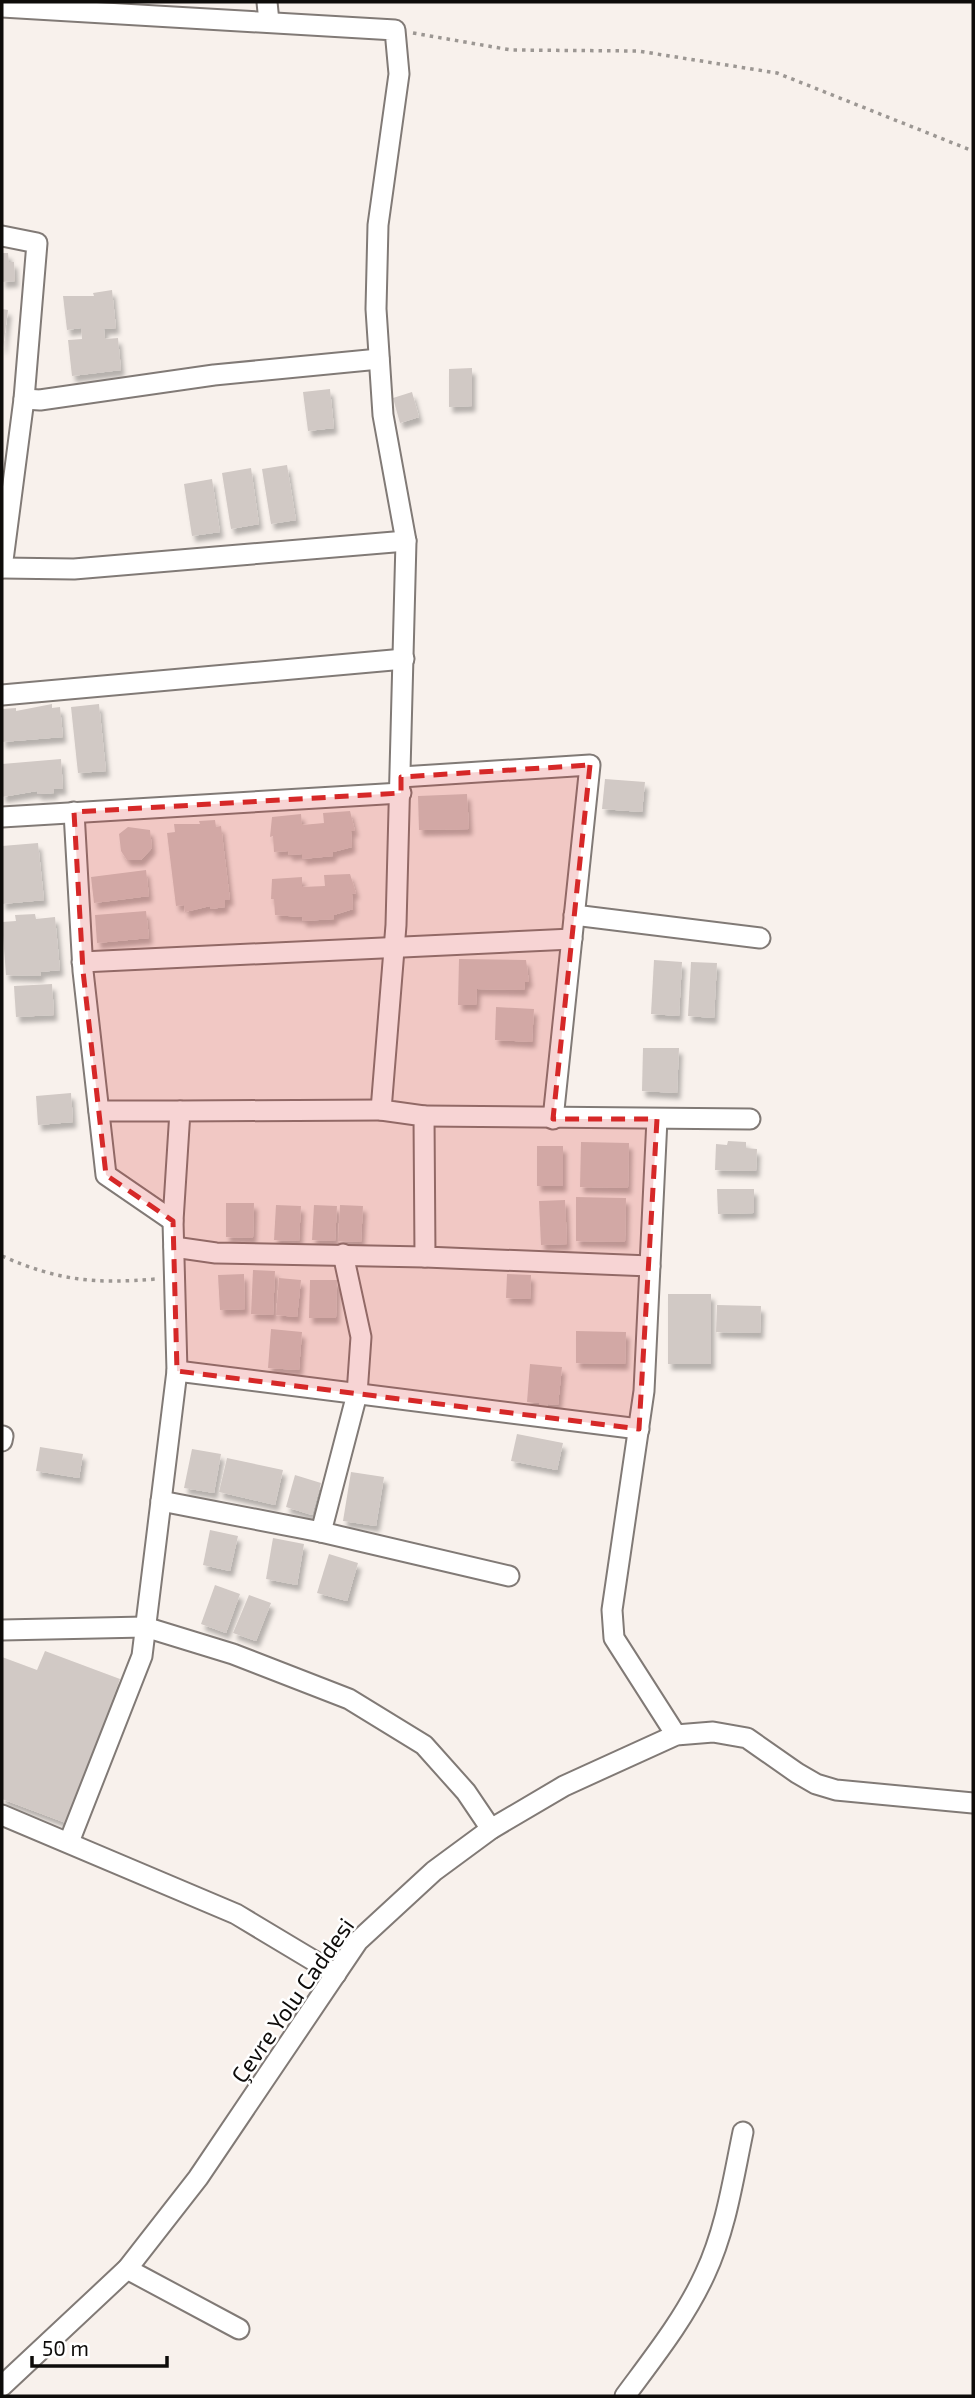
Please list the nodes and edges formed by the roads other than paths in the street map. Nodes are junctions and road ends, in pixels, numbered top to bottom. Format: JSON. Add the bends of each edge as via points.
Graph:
{"nodes":[{"id":1,"x":267,"y":2,"type":"edge"},
{"id":2,"x":2,"y":7,"type":"edge"},
{"id":3,"x":269,"y":22,"type":"junction"},
{"id":4,"x":2,"y":236,"type":"edge"},
{"id":5,"x":379,"y":359,"type":"junction"},
{"id":6,"x":24,"y":399,"type":"junction"},
{"id":7,"x":406,"y":541,"type":"junction"},
{"id":8,"x":2,"y":568,"type":"edge"},
{"id":9,"x":404,"y":659,"type":"junction"},
{"id":10,"x":2,"y":695,"type":"edge"},
{"id":11,"x":401,"y":785,"type":"junction"},
{"id":12,"x":74,"y":812,"type":"junction"},
{"id":13,"x":2,"y":817,"type":"edge"},
{"id":14,"x":575,"y":915,"type":"junction"},
{"id":15,"x":760,"y":937,"type":"dead end"},
{"id":16,"x":572,"y":939,"type":"junction"},
{"id":17,"x":394,"y":947,"type":"junction"},
{"id":18,"x":82,"y":962,"type":"junction"},
{"id":19,"x":381,"y":1110,"type":"junction"},
{"id":20,"x":99,"y":1111,"type":"junction"},
{"id":21,"x":180,"y":1111,"type":"junction"},
{"id":22,"x":424,"y":1116,"type":"junction"},
{"id":23,"x":553,"y":1119,"type":"junction"},
{"id":24,"x":657,"y":1119,"type":"junction"},
{"id":25,"x":750,"y":1119,"type":"dead end"},
{"id":26,"x":173,"y":1221,"type":"junction"},
{"id":27,"x":174,"y":1247,"type":"junction"},
{"id":28,"x":343,"y":1254,"type":"junction"},
{"id":29,"x":425,"y":1257,"type":"junction"},
{"id":30,"x":650,"y":1266,"type":"junction"},
{"id":31,"x":177,"y":1371,"type":"junction"},
{"id":32,"x":357,"y":1394,"type":"junction"},
{"id":33,"x":639,"y":1429,"type":"junction"},
{"id":34,"x":161,"y":1501,"type":"junction"},
{"id":35,"x":321,"y":1532,"type":"junction"},
{"id":36,"x":509,"y":1576,"type":"dead end"},
{"id":37,"x":145,"y":1627,"type":"junction"},
{"id":38,"x":2,"y":1630,"type":"edge"},
{"id":39,"x":676,"y":1735,"type":"junction"},
{"id":40,"x":973,"y":1803,"type":"edge"},
{"id":41,"x":2,"y":1815,"type":"edge"},
{"id":42,"x":491,"y":1829,"type":"junction"},
{"id":43,"x":69,"y":1842,"type":"junction"},
{"id":44,"x":336,"y":1974,"type":"junction"},
{"id":45,"x":743,"y":2132,"type":"dead end"},
{"id":46,"x":127,"y":2269,"type":"junction"},
{"id":47,"x":239,"y":2329,"type":"dead end"},
{"id":48,"x":7,"y":2381,"type":"edge"},
{"id":49,"x":16,"y":2396,"type":"edge"},
{"id":50,"x":625,"y":2396,"type":"edge"}],
"edges":[{"from":1,"to":3,"type":"street"},
{"from":2,"to":3,"type":"street"},
{"from":3,"to":5,"type":"street","via":[[395,30],[399,74],[378,225]]},
{"from":4,"to":6,"type":"street","via":[[37,243]]},
{"from":5,"to":6,"type":"street"},
{"from":5,"to":7,"type":"street","via":[[383,415]]},
{"from":6,"to":8,"type":"street"},
{"from":7,"to":8,"type":"street","via":[[74,569]]},
{"from":7,"to":9,"type":"street"},
{"from":9,"to":10,"type":"street"},
{"from":9,"to":11,"type":"street"},
{"from":11,"to":12,"type":"street"},
{"from":11,"to":14,"type":"street","via":[[590,765]]},
{"from":11,"to":17,"type":"street"},
{"from":12,"to":13,"type":"street"},
{"from":12,"to":18,"type":"street"},
{"from":14,"to":15,"type":"street"},
{"from":14,"to":16,"type":"street"},
{"from":16,"to":17,"type":"street"},
{"from":16,"to":23,"type":"street"},
{"from":17,"to":18,"type":"street"},
{"from":17,"to":19,"type":"street"},
{"from":18,"to":20,"type":"street"},
{"from":19,"to":21,"type":"street"},
{"from":19,"to":22,"type":"street"},
{"from":20,"to":21,"type":"street"},
{"from":20,"to":26,"type":"street","via":[[106,1175]]},
{"from":21,"to":26,"type":"street"},
{"from":22,"to":23,"type":"street"},
{"from":22,"to":29,"type":"street"},
{"from":23,"to":24,"type":"street"},
{"from":24,"to":25,"type":"street"},
{"from":24,"to":30,"type":"street"},
{"from":26,"to":27,"type":"street"},
{"from":27,"to":28,"type":"street","via":[[216,1253]]},
{"from":27,"to":31,"type":"street"},
{"from":28,"to":29,"type":"street"},
{"from":28,"to":32,"type":"street","via":[[361,1338]]},
{"from":29,"to":30,"type":"street"},
{"from":30,"to":33,"type":"street"},
{"from":31,"to":32,"type":"street"},
{"from":31,"to":34,"type":"street"},
{"from":32,"to":33,"type":"street"},
{"from":32,"to":35,"type":"street"},
{"from":33,"to":39,"type":"street","via":[[612,1610],[614,1638]]},
{"from":34,"to":35,"type":"street"},
{"from":34,"to":37,"type":"street"},
{"from":35,"to":36,"type":"street"},
{"from":37,"to":38,"type":"street"},
{"from":37,"to":42,"type":"street","via":[[233,1654],[349,1699],[424,1745],[466,1792]]},
{"from":37,"to":43,"type":"street","via":[[142,1656]]},
{"from":39,"to":40,"type":"street","name":"Çevre Yolu Caddesi","via":[[713,1732],[747,1738],[807,1778],[836,1790]]},
{"from":39,"to":42,"type":"street","name":"Çevre Yolu Caddesi","via":[[564,1787]]},
{"from":41,"to":43,"type":"street"},
{"from":42,"to":44,"type":"street","name":"Çevre Yolu Caddesi","via":[[434,1871],[358,1941]]},
{"from":43,"to":44,"type":"street","via":[[236,1914]]},
{"from":44,"to":46,"type":"street","name":"Çevre Yolu Caddesi","via":[[198,2178]]},
{"from":45,"to":50,"type":"street","via":[[726,2214],[705,2274],[662,2347]]},
{"from":46,"to":47,"type":"street"},
{"from":46,"to":48,"type":"street","name":"Çevre Yolu Caddesi"},
{"from":48,"to":49,"type":"street"}]}
